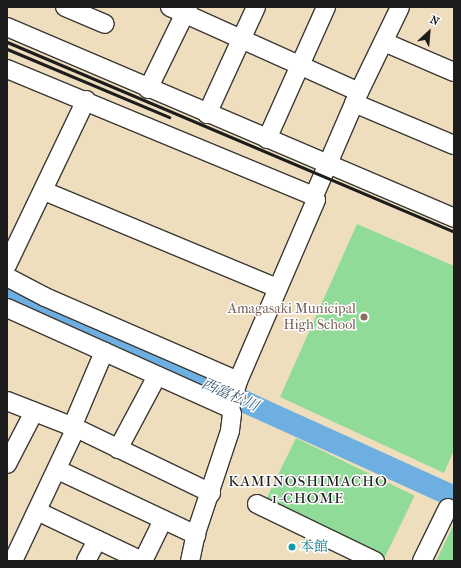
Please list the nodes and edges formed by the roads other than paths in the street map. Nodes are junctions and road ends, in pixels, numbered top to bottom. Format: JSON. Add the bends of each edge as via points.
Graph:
{"nodes":[{"id":1,"x":65,"y":7,"type":"edge"},
{"id":2,"x":256,"y":7,"type":"edge"},
{"id":3,"x":326,"y":7,"type":"edge"},
{"id":4,"x":181,"y":9,"type":"edge"},
{"id":5,"x":393,"y":9,"type":"edge"},
{"id":6,"x":105,"y":24,"type":"dead end"},
{"id":7,"x":7,"y":27,"type":"edge"},
{"id":8,"x":242,"y":39,"type":"junction"},
{"id":9,"x":384,"y":42,"type":"junction"},
{"id":10,"x":300,"y":65,"type":"junction"},
{"id":11,"x":7,"y":68,"type":"edge"},
{"id":12,"x":454,"y":72,"type":"edge"},
{"id":13,"x":148,"y":89,"type":"junction"},
{"id":14,"x":357,"y":98,"type":"junction"},
{"id":15,"x":86,"y":100,"type":"junction"},
{"id":16,"x":207,"y":114,"type":"junction"},
{"id":17,"x":267,"y":139,"type":"junction"},
{"id":18,"x":454,"y":145,"type":"edge"},
{"id":19,"x":328,"y":165,"type":"junction"},
{"id":20,"x":44,"y":191,"type":"junction"},
{"id":21,"x":314,"y":196,"type":"junction"},
{"id":22,"x":454,"y":218,"type":"edge"},
{"id":23,"x":7,"y":265,"type":"edge"},
{"id":24,"x":7,"y":277,"type":"edge"},
{"id":25,"x":277,"y":288,"type":"junction"},
{"id":26,"x":7,"y":308,"type":"edge"},
{"id":27,"x":104,"y":352,"type":"junction"},
{"id":28,"x":157,"y":376,"type":"junction"},
{"id":29,"x":237,"y":384,"type":"junction"},
{"id":30,"x":7,"y":401,"type":"edge"},
{"id":31,"x":231,"y":406,"type":"junction"},
{"id":32,"x":34,"y":412,"type":"junction"},
{"id":33,"x":74,"y":428,"type":"junction"},
{"id":34,"x":118,"y":449,"type":"junction"},
{"id":35,"x":9,"y":455,"type":"edge"},
{"id":36,"x":58,"y":470,"type":"junction"},
{"id":37,"x":211,"y":493,"type":"junction"},
{"id":38,"x":257,"y":504,"type":"dead end"},
{"id":39,"x":448,"y":508,"type":"dead end"},
{"id":40,"x":38,"y":511,"type":"junction"},
{"id":41,"x":163,"y":520,"type":"junction"},
{"id":42,"x":196,"y":535,"type":"junction"},
{"id":43,"x":97,"y":540,"type":"junction"},
{"id":44,"x":13,"y":561,"type":"edge"},
{"id":45,"x":86,"y":561,"type":"edge"},
{"id":46,"x":142,"y":561,"type":"edge"},
{"id":47,"x":190,"y":561,"type":"edge"},
{"id":48,"x":374,"y":561,"type":"edge"},
{"id":49,"x":422,"y":561,"type":"edge"}],
"edges":[{"from":1,"to":6,"type":"street"},
{"from":2,"to":8,"type":"street"},
{"from":3,"to":10,"type":"street"},
{"from":4,"to":8,"type":"street"},
{"from":4,"to":13,"type":"street"},
{"from":5,"to":9,"type":"street"},
{"from":7,"to":13,"type":"street"},
{"from":8,"to":10,"type":"street"},
{"from":8,"to":16,"type":"street"},
{"from":9,"to":12,"type":"street"},
{"from":9,"to":14,"type":"street"},
{"from":10,"to":14,"type":"street"},
{"from":10,"to":17,"type":"street"},
{"from":11,"to":15,"type":"street"},
{"from":13,"to":16,"type":"street"},
{"from":14,"to":18,"type":"street"},
{"from":14,"to":19,"type":"street"},
{"from":15,"to":20,"type":"street"},
{"from":15,"to":21,"type":"street"},
{"from":16,"to":17,"type":"street"},
{"from":17,"to":19,"type":"street"},
{"from":19,"to":21,"type":"street"},
{"from":19,"to":22,"type":"street"},
{"from":20,"to":23,"type":"street"},
{"from":20,"to":25,"type":"street"},
{"from":21,"to":25,"type":"street","via":[[316,200]]},
{"from":24,"to":29,"type":"street","via":[[45,297]]},
{"from":25,"to":29,"type":"street"},
{"from":26,"to":27,"type":"street"},
{"from":27,"to":28,"type":"street"},
{"from":27,"to":33,"type":"street"},
{"from":28,"to":31,"type":"street"},
{"from":28,"to":34,"type":"street"},
{"from":29,"to":31,"type":"street"},
{"from":30,"to":32,"type":"street"},
{"from":31,"to":37,"type":"street","via":[[230,431]]},
{"from":32,"to":33,"type":"street"},
{"from":32,"to":35,"type":"street"},
{"from":33,"to":34,"type":"street"},
{"from":33,"to":36,"type":"street"},
{"from":34,"to":37,"type":"street"},
{"from":36,"to":40,"type":"street"},
{"from":36,"to":41,"type":"street"},
{"from":37,"to":42,"type":"street"},
{"from":38,"to":48,"type":"street"},
{"from":39,"to":49,"type":"street"},
{"from":40,"to":43,"type":"street"},
{"from":40,"to":44,"type":"street"},
{"from":41,"to":42,"type":"street"},
{"from":41,"to":46,"type":"street"},
{"from":42,"to":47,"type":"street"},
{"from":43,"to":45,"type":"street"},
{"from":43,"to":46,"type":"street"}]}
